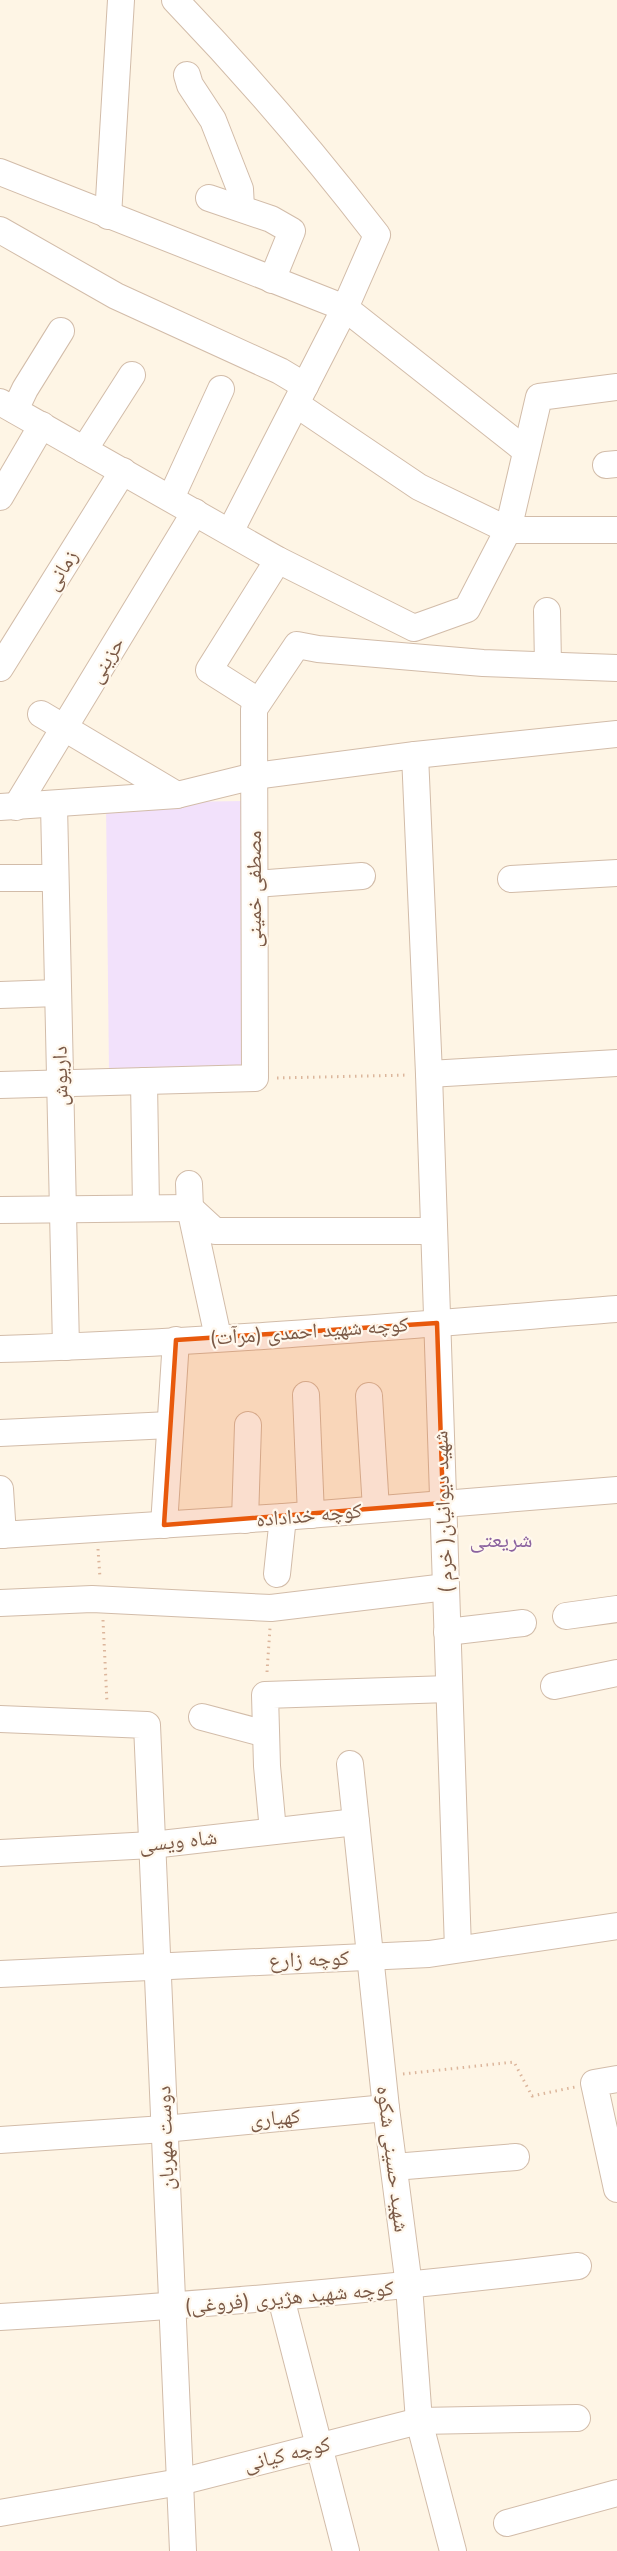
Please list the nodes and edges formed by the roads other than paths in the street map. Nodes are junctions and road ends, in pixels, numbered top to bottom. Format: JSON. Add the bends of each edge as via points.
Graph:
{"nodes":[{"id":1,"x":121,"y":0,"type":"edge"},
{"id":2,"x":175,"y":0,"type":"edge"},
{"id":3,"x":187,"y":75,"type":"dead end"},
{"id":4,"x":0,"y":172,"type":"edge"},
{"id":5,"x":209,"y":198,"type":"dead end"},
{"id":6,"x":241,"y":208,"type":"junction"},
{"id":7,"x":108,"y":216,"type":"junction"},
{"id":8,"x":0,"y":230,"type":"edge"},
{"id":9,"x":272,"y":280,"type":"junction"},
{"id":10,"x":345,"y":308,"type":"junction"},
{"id":11,"x":61,"y":331,"type":"dead end"},
{"id":12,"x":132,"y":375,"type":"dead end"},
{"id":13,"x":617,"y":387,"type":"edge"},
{"id":14,"x":221,"y":389,"type":"dead end"},
{"id":15,"x":301,"y":395,"type":"junction"},
{"id":16,"x":8,"y":406,"type":"edge"},
{"id":17,"x":42,"y":425,"type":"junction"},
{"id":18,"x":84,"y":450,"type":"junction"},
{"id":19,"x":525,"y":450,"type":"junction"},
{"id":20,"x":123,"y":471,"type":"junction"},
{"id":21,"x":0,"y":497,"type":"edge"},
{"id":22,"x":171,"y":498,"type":"junction"},
{"id":23,"x":195,"y":512,"type":"junction"},
{"id":24,"x":508,"y":530,"type":"junction"},
{"id":25,"x":617,"y":530,"type":"edge"},
{"id":26,"x":230,"y":532,"type":"junction"},
{"id":27,"x":278,"y":560,"type":"junction"},
{"id":28,"x":548,"y":611,"type":"dead end"},
{"id":29,"x":548,"y":665,"type":"junction"},
{"id":30,"x":0,"y":668,"type":"edge"},
{"id":31,"x":617,"y":668,"type":"edge"},
{"id":32,"x":258,"y":700,"type":"junction"},
{"id":33,"x":41,"y":714,"type":"dead end"},
{"id":34,"x":64,"y":728,"type":"junction"},
{"id":35,"x":617,"y":734,"type":"edge"},
{"id":36,"x":415,"y":755,"type":"junction"},
{"id":37,"x":254,"y":776,"type":"junction"},
{"id":38,"x":177,"y":795,"type":"junction"},
{"id":39,"x":54,"y":805,"type":"junction"},
{"id":40,"x":8,"y":807,"type":"edge"},
{"id":41,"x":617,"y":873,"type":"edge"},
{"id":42,"x":362,"y":876,"type":"dead end"},
{"id":43,"x":0,"y":878,"type":"edge"},
{"id":44,"x":56,"y":878,"type":"junction"},
{"id":45,"x":511,"y":879,"type":"dead end"},
{"id":46,"x":255,"y":884,"type":"junction"},
{"id":47,"x":58,"y":993,"type":"junction"},
{"id":48,"x":0,"y":995,"type":"edge"},
{"id":49,"x":617,"y":1063,"type":"edge"},
{"id":50,"x":429,"y":1074,"type":"junction"},
{"id":51,"x":144,"y":1081,"type":"junction"},
{"id":52,"x":60,"y":1084,"type":"junction"},
{"id":53,"x":0,"y":1085,"type":"edge"},
{"id":54,"x":189,"y":1196,"type":"junction"},
{"id":55,"x":146,"y":1208,"type":"junction"},
{"id":56,"x":63,"y":1209,"type":"junction"},
{"id":57,"x":0,"y":1210,"type":"edge"},
{"id":58,"x":434,"y":1231,"type":"junction"},
{"id":59,"x":617,"y":1309,"type":"edge"},
{"id":60,"x":437,"y":1323,"type":"junction"},
{"id":61,"x":218,"y":1337,"type":"junction"},
{"id":62,"x":176,"y":1340,"type":"junction"},
{"id":63,"x":66,"y":1347,"type":"junction"},
{"id":64,"x":0,"y":1349,"type":"edge"},
{"id":65,"x":306,"y":1395,"type":"dead end"},
{"id":66,"x":369,"y":1396,"type":"dead end"},
{"id":67,"x":170,"y":1425,"type":"junction"},
{"id":68,"x":248,"y":1425,"type":"dead end"},
{"id":69,"x":0,"y":1433,"type":"edge"},
{"id":70,"x":0,"y":1489,"type":"edge"},
{"id":71,"x":617,"y":1490,"type":"edge"},
{"id":72,"x":443,"y":1503,"type":"junction"},
{"id":73,"x":376,"y":1509,"type":"junction"},
{"id":74,"x":311,"y":1515,"type":"junction"},
{"id":75,"x":283,"y":1518,"type":"junction"},
{"id":76,"x":245,"y":1520,"type":"junction"},
{"id":77,"x":164,"y":1525,"type":"junction"},
{"id":78,"x":2,"y":1535,"type":"edge"},
{"id":79,"x":277,"y":1574,"type":"dead end"},
{"id":80,"x":446,"y":1587,"type":"junction"},
{"id":81,"x":0,"y":1603,"type":"edge"},
{"id":82,"x":617,"y":1609,"type":"edge"},
{"id":83,"x":566,"y":1616,"type":"dead end"},
{"id":84,"x":523,"y":1623,"type":"dead end"},
{"id":85,"x":447,"y":1632,"type":"junction"},
{"id":86,"x":617,"y":1673,"type":"edge"},
{"id":87,"x":554,"y":1686,"type":"dead end"},
{"id":88,"x":449,"y":1689,"type":"junction"},
{"id":89,"x":202,"y":1717,"type":"dead end"},
{"id":90,"x":0,"y":1719,"type":"edge"},
{"id":91,"x":266,"y":1734,"type":"junction"},
{"id":92,"x":350,"y":1764,"type":"dead end"},
{"id":93,"x":356,"y":1821,"type":"junction"},
{"id":94,"x":273,"y":1831,"type":"junction"},
{"id":95,"x":152,"y":1845,"type":"junction"},
{"id":96,"x":0,"y":1853,"type":"edge"},
{"id":97,"x":617,"y":1926,"type":"edge"},
{"id":98,"x":458,"y":1950,"type":"junction"},
{"id":99,"x":370,"y":1957,"type":"junction"},
{"id":100,"x":157,"y":1965,"type":"junction"},
{"id":101,"x":0,"y":1974,"type":"edge"},
{"id":102,"x":606,"y":2081,"type":"edge"},
{"id":103,"x":386,"y":2108,"type":"junction"},
{"id":104,"x":164,"y":2129,"type":"junction"},
{"id":105,"x":0,"y":2140,"type":"edge"},
{"id":106,"x":516,"y":2157,"type":"dead end"},
{"id":107,"x":394,"y":2167,"type":"junction"},
{"id":108,"x":617,"y":2189,"type":"edge"},
{"id":109,"x":578,"y":2266,"type":"dead end"},
{"id":110,"x":409,"y":2286,"type":"junction"},
{"id":111,"x":281,"y":2298,"type":"junction"},
{"id":112,"x":172,"y":2307,"type":"junction"},
{"id":113,"x":0,"y":2317,"type":"edge"},
{"id":114,"x":577,"y":2418,"type":"dead end"},
{"id":115,"x":419,"y":2421,"type":"junction"},
{"id":116,"x":319,"y":2446,"type":"junction"},
{"id":117,"x":180,"y":2482,"type":"junction"},
{"id":118,"x":617,"y":2493,"type":"edge"},
{"id":119,"x":0,"y":2513,"type":"edge"},
{"id":120,"x":507,"y":2523,"type":"dead end"},
{"id":121,"x":183,"y":2551,"type":"edge"},
{"id":122,"x":346,"y":2551,"type":"edge"},
{"id":123,"x":453,"y":2551,"type":"edge"}],
"edges":[{"from":1,"to":7,"type":"street"},
{"from":2,"to":10,"type":"street","via":[[260,91],[377,235]]},
{"from":3,"to":6,"type":"street","via":[[213,120],[240,189]]},
{"from":4,"to":7,"type":"street"},
{"from":5,"to":6,"type":"street"},
{"from":6,"to":9,"type":"street","via":[[292,231]]},
{"from":7,"to":9,"type":"street"},
{"from":8,"to":15,"type":"street","via":[[116,296],[280,371]]},
{"from":9,"to":10,"type":"street"},
{"from":10,"to":15,"type":"street"},
{"from":10,"to":19,"type":"street"},
{"from":11,"to":16,"type":"street","via":[[25,389]]},
{"from":12,"to":18,"type":"street"},
{"from":13,"to":19,"type":"street","via":[[539,397]]},
{"from":14,"to":22,"type":"street"},
{"from":15,"to":24,"type":"street","via":[[420,487]]},
{"from":15,"to":26,"type":"street"},
{"from":16,"to":17,"type":"street"},
{"from":17,"to":18,"type":"street"},
{"from":17,"to":21,"type":"street"},
{"from":18,"to":20,"type":"street"},
{"from":19,"to":24,"type":"street"},
{"from":20,"to":22,"type":"street"},
{"from":20,"to":30,"type":"street","name":"زمانی"},
{"from":22,"to":23,"type":"street"},
{"from":23,"to":26,"type":"street"},
{"from":23,"to":34,"type":"street","name":"حزینی"},
{"from":24,"to":25,"type":"street"},
{"from":24,"to":27,"type":"street","via":[[467,609],[414,628]]},
{"from":26,"to":27,"type":"street"},
{"from":27,"to":32,"type":"street","via":[[209,670]]},
{"from":28,"to":29,"type":"street"},
{"from":29,"to":31,"type":"street"},
{"from":29,"to":32,"type":"street","via":[[483,663],[297,645]]},
{"from":32,"to":37,"type":"street","name":"مصطفی خمینی","via":[[254,709]]},
{"from":33,"to":34,"type":"street"},
{"from":34,"to":38,"type":"street"},
{"from":34,"to":40,"type":"street","name":"حزینی"},
{"from":35,"to":36,"type":"street"},
{"from":36,"to":37,"type":"street"},
{"from":36,"to":50,"type":"street","name":"شهید دیوانیان( خرم )"},
{"from":37,"to":38,"type":"street"},
{"from":37,"to":46,"type":"street","name":"مصطفی خمینی"},
{"from":38,"to":39,"type":"street"},
{"from":39,"to":40,"type":"street"},
{"from":39,"to":44,"type":"street","name":"داریوش"},
{"from":41,"to":45,"type":"street"},
{"from":42,"to":46,"type":"street"},
{"from":43,"to":44,"type":"street"},
{"from":44,"to":47,"type":"street","name":"داریوش"},
{"from":46,"to":51,"type":"street","name":"مصطفی خمینی","via":[[255,1078]]},
{"from":47,"to":48,"type":"street"},
{"from":47,"to":52,"type":"street","name":"داریوش"},
{"from":49,"to":50,"type":"street"},
{"from":50,"to":58,"type":"street","name":"شهید دیوانیان( خرم )"},
{"from":51,"to":52,"type":"street"},
{"from":51,"to":55,"type":"street"},
{"from":52,"to":53,"type":"street"},
{"from":52,"to":56,"type":"street","name":"داریوش"},
{"from":54,"to":55,"type":"street"},
{"from":54,"to":58,"type":"street","via":[[215,1230]]},
{"from":54,"to":61,"type":"street"},
{"from":55,"to":56,"type":"street"},
{"from":56,"to":57,"type":"street"},
{"from":56,"to":63,"type":"street","name":"داریوش"},
{"from":58,"to":60,"type":"street","name":"شهید دیوانیان( خرم )"},
{"from":59,"to":60,"type":"street","name":"کوچه شهید احمدی (مرآت)"},
{"from":60,"to":61,"type":"street","name":"کوچه شهید احمدی (مرآت)"},
{"from":60,"to":72,"type":"street","name":"شهید دیوانیان( خرم )"},
{"from":61,"to":62,"type":"street","name":"کوچه شهید احمدی (مرآت)"},
{"from":62,"to":63,"type":"street","name":"کوچه شهید احمدی (مرآت)"},
{"from":62,"to":67,"type":"street"},
{"from":63,"to":64,"type":"street","name":"کوچه شهید احمدی (مرآت)"},
{"from":65,"to":74,"type":"street"},
{"from":66,"to":73,"type":"street"},
{"from":67,"to":69,"type":"street"},
{"from":67,"to":77,"type":"street"},
{"from":68,"to":76,"type":"street"},
{"from":70,"to":78,"type":"street"},
{"from":71,"to":72,"type":"street","name":"کوچه خداداده"},
{"from":72,"to":73,"type":"street","name":"کوچه خداداده"},
{"from":72,"to":80,"type":"street","name":"شهید دیوانیان( خرم )"},
{"from":73,"to":74,"type":"street","name":"کوچه خداداده"},
{"from":74,"to":75,"type":"street","name":"کوچه خداداده"},
{"from":75,"to":76,"type":"street","name":"کوچه خداداده"},
{"from":75,"to":79,"type":"street"},
{"from":76,"to":77,"type":"street","name":"کوچه خداداده"},
{"from":77,"to":78,"type":"street","name":"کوچه خداداده"},
{"from":80,"to":81,"type":"street","via":[[271,1608],[102,1599]]},
{"from":80,"to":85,"type":"street","name":"شهید دیوانیان( خرم )"},
{"from":82,"to":83,"type":"street"},
{"from":84,"to":85,"type":"street"},
{"from":85,"to":88,"type":"street","name":"شهید دیوانیان( خرم )"},
{"from":86,"to":87,"type":"street"},
{"from":88,"to":91,"type":"street","via":[[265,1695]]},
{"from":88,"to":98,"type":"street","name":"شهید دیوانیان( خرم )"},
{"from":89,"to":91,"type":"street"},
{"from":90,"to":95,"type":"street","name":"دوست مهربان","via":[[147,1725]]},
{"from":91,"to":94,"type":"street"},
{"from":92,"to":93,"type":"street","name":"شهید حسینی شکوه"},
{"from":93,"to":94,"type":"street","name":"شاه ویسی"},
{"from":93,"to":99,"type":"street","name":"شهید حسینی شکوه"},
{"from":94,"to":95,"type":"street","name":"شاه ویسی"},
{"from":95,"to":96,"type":"street","name":"شاه ویسی"},
{"from":95,"to":100,"type":"street","name":"دوست مهربان"},
{"from":97,"to":98,"type":"street","name":"کوچه زارع"},
{"from":98,"to":99,"type":"street","name":"کوچه زارع"},
{"from":99,"to":100,"type":"street","name":"کوچه زارع"},
{"from":99,"to":103,"type":"street","name":"شهید حسینی شکوه"},
{"from":100,"to":101,"type":"street","name":"کوچه زارع"},
{"from":100,"to":104,"type":"street","name":"دوست مهربان"},
{"from":102,"to":108,"type":"street"},
{"from":103,"to":104,"type":"street","name":"کهیاری"},
{"from":103,"to":107,"type":"street","name":"شهید حسینی شکوه"},
{"from":104,"to":105,"type":"street","name":"کهیاری"},
{"from":104,"to":112,"type":"street","name":"دوست مهربان"},
{"from":106,"to":107,"type":"street"},
{"from":107,"to":110,"type":"street","name":"شهید حسینی شکوه"},
{"from":109,"to":110,"type":"street","name":"کوچه شهید هژیری (فروغی)"},
{"from":110,"to":111,"type":"street","name":"کوچه شهید هژیری (فروغی)"},
{"from":110,"to":115,"type":"street","name":"شهید حسینی شکوه"},
{"from":111,"to":112,"type":"street","name":"کوچه شهید هژیری (فروغی)"},
{"from":111,"to":116,"type":"street"},
{"from":112,"to":113,"type":"street","name":"کوچه شهید هژیری (فروغی)"},
{"from":112,"to":117,"type":"street","name":"دوست مهربان"},
{"from":114,"to":115,"type":"street","name":"کوچه کیانی"},
{"from":115,"to":116,"type":"street","name":"کوچه کیانی"},
{"from":115,"to":123,"type":"street","name":"شهید حسینی شکوه"},
{"from":116,"to":117,"type":"street","name":"کوچه کیانی"},
{"from":116,"to":122,"type":"street"},
{"from":117,"to":119,"type":"street","name":"کوچه کیانی"},
{"from":117,"to":121,"type":"street","name":"دوست مهربان"},
{"from":118,"to":120,"type":"street"}]}
